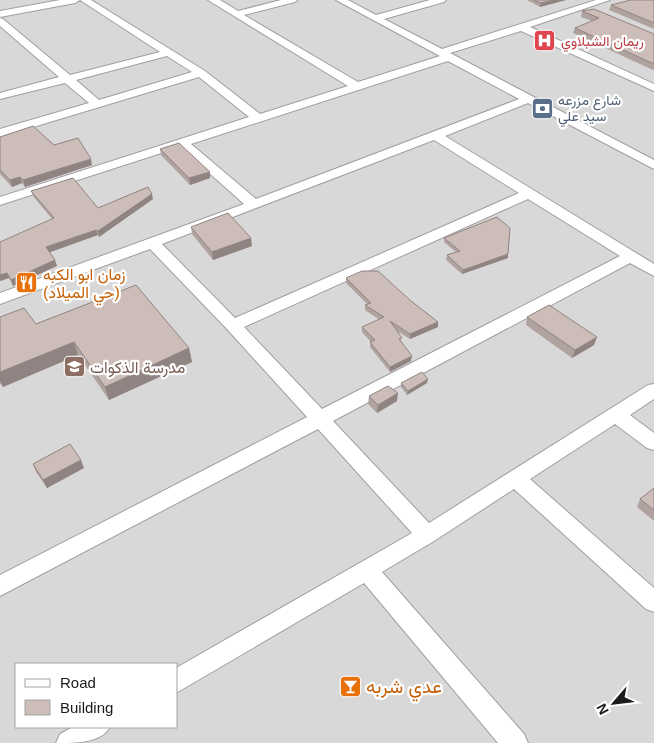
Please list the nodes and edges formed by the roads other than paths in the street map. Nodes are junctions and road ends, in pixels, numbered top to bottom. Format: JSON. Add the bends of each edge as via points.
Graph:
{"nodes":[{"id":1,"x":75,"y":0,"type":"edge"},
{"id":2,"x":84,"y":0,"type":"edge"},
{"id":3,"x":213,"y":0,"type":"edge"},
{"id":4,"x":292,"y":0,"type":"edge"},
{"id":5,"x":341,"y":0,"type":"edge"},
{"id":6,"x":441,"y":0,"type":"edge"},
{"id":7,"x":605,"y":0,"type":"edge"},
{"id":8,"x":586,"y":6,"type":"junction"},
{"id":9,"x":603,"y":13,"type":"edge"},
{"id":10,"x":0,"y":14,"type":"edge"},
{"id":11,"x":236,"y":14,"type":"junction"},
{"id":12,"x":375,"y":18,"type":"junction"},
{"id":13,"x":0,"y":21,"type":"edge"},
{"id":14,"x":521,"y":27,"type":"junction"},
{"id":15,"x":168,"y":53,"type":"junction"},
{"id":16,"x":444,"y":55,"type":"junction"},
{"id":17,"x":201,"y":73,"type":"junction"},
{"id":18,"x":67,"y":79,"type":"junction"},
{"id":19,"x":356,"y":86,"type":"junction"},
{"id":20,"x":654,"y":88,"type":"edge"},
{"id":21,"x":0,"y":96,"type":"edge"},
{"id":22,"x":530,"y":99,"type":"junction"},
{"id":23,"x":97,"y":104,"type":"junction"},
{"id":24,"x":258,"y":118,"type":"junction"},
{"id":25,"x":0,"y":133,"type":"edge"},
{"id":26,"x":435,"y":135,"type":"junction"},
{"id":27,"x":182,"y":142,"type":"junction"},
{"id":28,"x":654,"y":165,"type":"edge"},
{"id":29,"x":527,"y":194,"type":"junction"},
{"id":30,"x":0,"y":200,"type":"edge"},
{"id":31,"x":254,"y":205,"type":"junction"},
{"id":32,"x":153,"y":243,"type":"junction"},
{"id":33,"x":630,"y":257,"type":"junction"},
{"id":34,"x":654,"y":271,"type":"edge"},
{"id":35,"x":0,"y":299,"type":"edge"},
{"id":36,"x":233,"y":325,"type":"junction"},
{"id":37,"x":654,"y":390,"type":"edge"},
{"id":38,"x":617,"y":415,"type":"junction"},
{"id":39,"x":318,"y":419,"type":"junction"},
{"id":40,"x":654,"y":442,"type":"edge"},
{"id":41,"x":515,"y":478,"type":"junction"},
{"id":42,"x":427,"y":535,"type":"junction"},
{"id":43,"x":367,"y":571,"type":"junction"},
{"id":44,"x":0,"y":586,"type":"edge"},
{"id":45,"x":654,"y":602,"type":"edge"},
{"id":46,"x":178,"y":680,"type":"edge"},
{"id":47,"x":95,"y":728,"type":"edge"},
{"id":48,"x":69,"y":743,"type":"edge"},
{"id":49,"x":515,"y":743,"type":"edge"}],
"edges":[{"from":1,"to":10,"type":"street"},
{"from":2,"to":15,"type":"street"},
{"from":3,"to":11,"type":"street"},
{"from":4,"to":11,"type":"street"},
{"from":5,"to":12,"type":"street"},
{"from":6,"to":12,"type":"street"},
{"from":7,"to":8,"type":"street"},
{"from":8,"to":9,"type":"street"},
{"from":8,"to":14,"type":"street"},
{"from":11,"to":19,"type":"street"},
{"from":12,"to":16,"type":"street"},
{"from":13,"to":18,"type":"street"},
{"from":14,"to":16,"type":"street"},
{"from":14,"to":20,"type":"street"},
{"from":15,"to":17,"type":"street"},
{"from":15,"to":18,"type":"street"},
{"from":16,"to":19,"type":"street"},
{"from":16,"to":22,"type":"street"},
{"from":17,"to":23,"type":"street"},
{"from":17,"to":24,"type":"street"},
{"from":18,"to":21,"type":"street"},
{"from":18,"to":23,"type":"street"},
{"from":19,"to":24,"type":"street"},
{"from":22,"to":26,"type":"street"},
{"from":22,"to":28,"type":"street"},
{"from":23,"to":25,"type":"street"},
{"from":24,"to":27,"type":"street"},
{"from":26,"to":29,"type":"street"},
{"from":26,"to":31,"type":"street"},
{"from":27,"to":30,"type":"street"},
{"from":27,"to":31,"type":"street"},
{"from":29,"to":33,"type":"street"},
{"from":29,"to":36,"type":"street"},
{"from":31,"to":32,"type":"street"},
{"from":32,"to":35,"type":"street"},
{"from":32,"to":36,"type":"street"},
{"from":33,"to":34,"type":"street"},
{"from":33,"to":39,"type":"street"},
{"from":36,"to":39,"type":"street"},
{"from":37,"to":38,"type":"street"},
{"from":38,"to":40,"type":"street"},
{"from":38,"to":41,"type":"street"},
{"from":39,"to":42,"type":"street"},
{"from":39,"to":44,"type":"street"},
{"from":41,"to":42,"type":"street"},
{"from":41,"to":45,"type":"street"},
{"from":42,"to":43,"type":"street"},
{"from":43,"to":46,"type":"street"},
{"from":43,"to":49,"type":"street"},
{"from":47,"to":48,"type":"street"}]}
